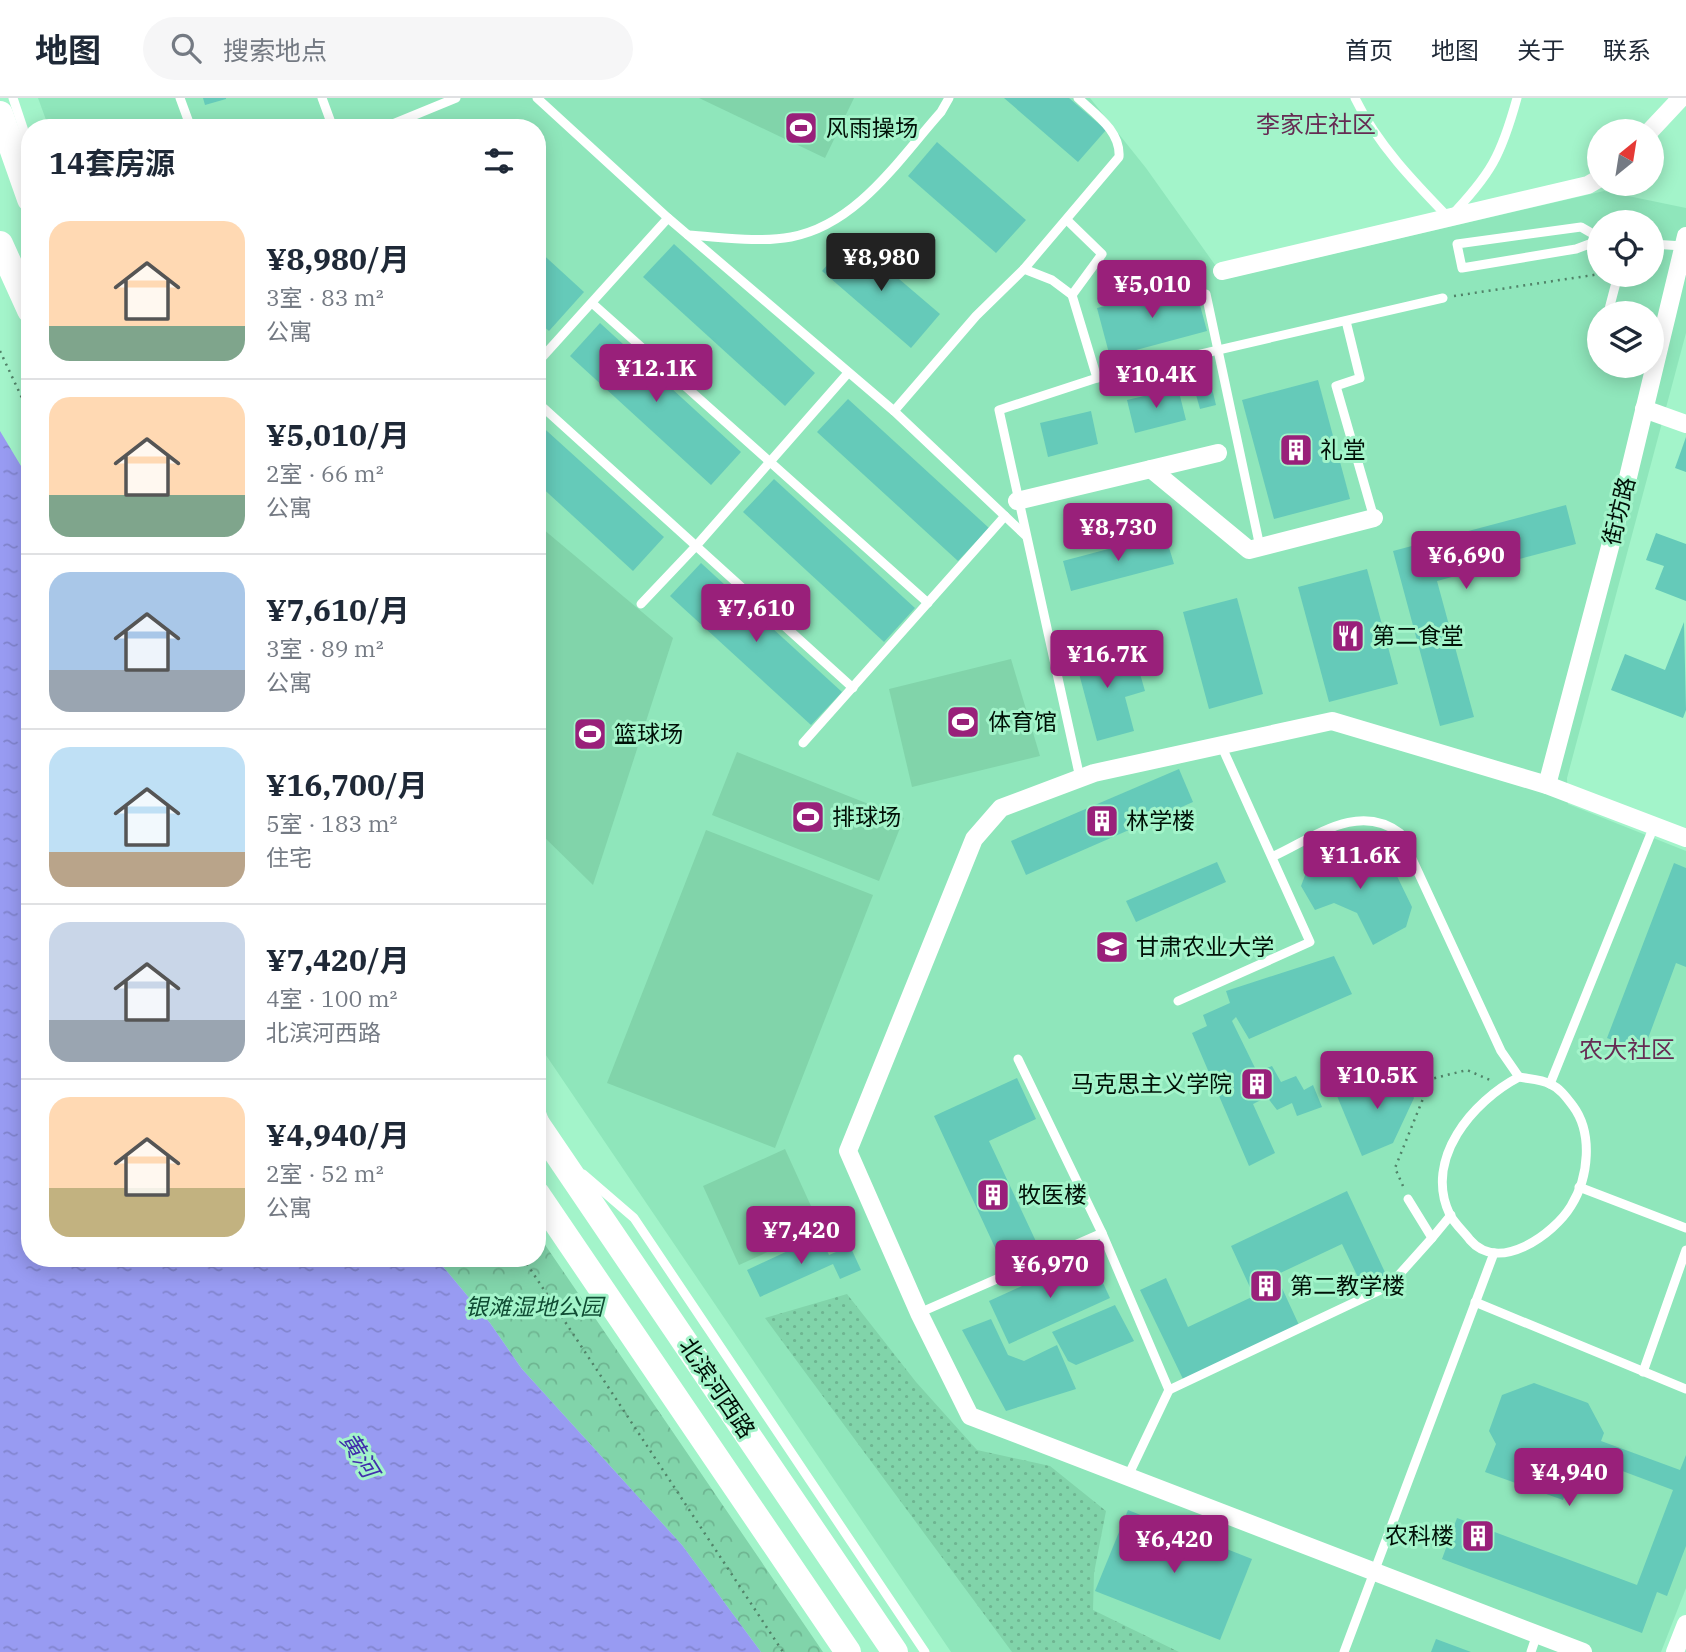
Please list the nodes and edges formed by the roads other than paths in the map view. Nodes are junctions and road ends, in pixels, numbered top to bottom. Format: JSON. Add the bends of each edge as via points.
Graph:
{"nodes":[{"id":1,"x":13,"y":98,"type":"edge"},
{"id":2,"x":180,"y":98,"type":"edge"},
{"id":3,"x":322,"y":98,"type":"edge"},
{"id":4,"x":456,"y":98,"type":"edge"},
{"id":5,"x":537,"y":98,"type":"edge"},
{"id":6,"x":949,"y":98,"type":"edge"},
{"id":7,"x":1078,"y":98,"type":"edge"},
{"id":8,"x":1355,"y":98,"type":"edge"},
{"id":9,"x":1517,"y":98,"type":"edge"},
{"id":10,"x":1681,"y":98,"type":"edge"},
{"id":11,"x":0,"y":114,"type":"edge"},
{"id":12,"x":188,"y":119,"type":"edge"},
{"id":13,"x":330,"y":119,"type":"edge"},
{"id":14,"x":405,"y":119,"type":"edge"},
{"id":15,"x":1661,"y":119,"type":"edge"},
{"id":16,"x":21,"y":122,"type":"edge"},
{"id":17,"x":21,"y":174,"type":"edge"},
{"id":18,"x":1587,"y":185,"type":"edge"},
{"id":19,"x":668,"y":218,"type":"junction"},
{"id":20,"x":1449,"y":218,"type":"junction"},
{"id":21,"x":1067,"y":220,"type":"junction"},
{"id":22,"x":688,"y":235,"type":"junction"},
{"id":23,"x":1600,"y":239,"type":"edge"},
{"id":24,"x":1685,"y":241,"type":"edge"},
{"id":25,"x":1664,"y":243,"type":"edge"},
{"id":26,"x":0,"y":244,"type":"edge"},
{"id":27,"x":1024,"y":269,"type":"junction"},
{"id":28,"x":1222,"y":271,"type":"dead end"},
{"id":29,"x":21,"y":290,"type":"edge"},
{"id":30,"x":1206,"y":294,"type":"dead end"},
{"id":31,"x":1072,"y":295,"type":"junction"},
{"id":32,"x":1443,"y":298,"type":"road end"},
{"id":33,"x":592,"y":303,"type":"junction"},
{"id":34,"x":1346,"y":321,"type":"junction"},
{"id":35,"x":1219,"y":350,"type":"junction"},
{"id":36,"x":546,"y":353,"type":"edge"},
{"id":37,"x":848,"y":373,"type":"junction"},
{"id":38,"x":1097,"y":378,"type":"junction"},
{"id":39,"x":1644,"y":409,"type":"junction"},
{"id":40,"x":546,"y":410,"type":"edge"},
{"id":41,"x":894,"y":411,"type":"junction"},
{"id":42,"x":1686,"y":424,"type":"edge"},
{"id":43,"x":1218,"y":453,"type":"dead end"},
{"id":44,"x":769,"y":462,"type":"junction"},
{"id":45,"x":1151,"y":469,"type":"junction"},
{"id":46,"x":1017,"y":501,"type":"junction"},
{"id":47,"x":1005,"y":516,"type":"junction"},
{"id":48,"x":1374,"y":518,"type":"joint"},
{"id":49,"x":1025,"y":536,"type":"junction"},
{"id":50,"x":696,"y":546,"type":"junction"},
{"id":51,"x":1260,"y":547,"type":"junction"},
{"id":52,"x":928,"y":603,"type":"junction"},
{"id":53,"x":641,"y":604,"type":"dead end"},
{"id":54,"x":853,"y":688,"type":"junction"},
{"id":55,"x":803,"y":743,"type":"dead end"},
{"id":56,"x":1222,"y":745,"type":"junction"},
{"id":57,"x":1080,"y":778,"type":"junction"},
{"id":58,"x":1547,"y":785,"type":"junction"},
{"id":59,"x":1654,"y":826,"type":"junction"},
{"id":60,"x":1686,"y":838,"type":"edge"},
{"id":61,"x":1274,"y":856,"type":"junction"},
{"id":62,"x":1178,"y":1001,"type":"dead end"},
{"id":63,"x":1018,"y":1059,"type":"dead end"},
{"id":64,"x":1519,"y":1077,"type":"junction"},
{"id":65,"x":1550,"y":1084,"type":"junction"},
{"id":66,"x":546,"y":1155,"type":"edge"},
{"id":67,"x":1579,"y":1187,"type":"junction"},
{"id":68,"x":1408,"y":1199,"type":"road end"},
{"id":69,"x":546,"y":1207,"type":"edge"},
{"id":70,"x":1451,"y":1215,"type":"junction"},
{"id":71,"x":1686,"y":1228,"type":"edge"},
{"id":72,"x":1102,"y":1233,"type":"junction"},
{"id":73,"x":1432,"y":1238,"type":"junction"},
{"id":74,"x":1686,"y":1250,"type":"edge"},
{"id":75,"x":1494,"y":1253,"type":"junction"},
{"id":76,"x":1475,"y":1301,"type":"junction"},
{"id":77,"x":919,"y":1313,"type":"junction"},
{"id":78,"x":1643,"y":1371,"type":"junction"},
{"id":79,"x":1686,"y":1389,"type":"edge"},
{"id":80,"x":1169,"y":1390,"type":"junction"},
{"id":81,"x":1128,"y":1476,"type":"junction"},
{"id":82,"x":1374,"y":1570,"type":"junction"},
{"id":83,"x":1686,"y":1624,"type":"edge"},
{"id":84,"x":1537,"y":1634,"type":"junction"},
{"id":85,"x":848,"y":1652,"type":"edge"},
{"id":86,"x":895,"y":1652,"type":"edge"},
{"id":87,"x":925,"y":1652,"type":"edge"},
{"id":88,"x":1343,"y":1652,"type":"edge"},
{"id":89,"x":1531,"y":1652,"type":"edge"},
{"id":90,"x":1583,"y":1652,"type":"edge"},
{"id":91,"x":1675,"y":1652,"type":"edge"}],
"edges":[{"from":1,"to":16,"type":"lane"},
{"from":2,"to":12,"type":"lane"},
{"from":3,"to":13,"type":"lane"},
{"from":4,"to":14,"type":"lane"},
{"from":5,"to":19,"type":"lane"},
{"from":6,"to":22,"type":"lane","via":[[862,202],[842,216],[790,237]]},
{"from":7,"to":21,"type":"lane","via":[[1113,132],[1120,146],[1119,157]]},
{"from":8,"to":20,"type":"lane","via":[[1406,174]]},
{"from":9,"to":20,"type":"lane","via":[[1504,146],[1481,185]]},
{"from":10,"to":15,"type":"street"},
{"from":11,"to":17,"type":"main road"},
{"from":18,"to":20,"type":"street"},
{"from":19,"to":22,"type":"lane"},
{"from":19,"to":33,"type":"lane"},
{"from":20,"to":28,"type":"street"},
{"from":21,"to":27,"type":"lane"},
{"from":21,"to":31,"type":"lane","via":[[1102,254]]},
{"from":22,"to":37,"type":"lane"},
{"from":23,"to":23,"type":"lane","via":[[1576,249],[1462,268],[1457,244],[1581,227]]},
{"from":24,"to":25,"type":"lane"},
{"from":24,"to":39,"type":"street","name":"街坊路"},
{"from":26,"to":29,"type":"main road"},
{"from":27,"to":31,"type":"lane","via":[[1052,280]]},
{"from":27,"to":41,"type":"lane","via":[[976,316]]},
{"from":30,"to":35,"type":"lane"},
{"from":31,"to":38,"type":"lane"},
{"from":32,"to":34,"type":"lane"},
{"from":33,"to":36,"type":"lane"},
{"from":33,"to":44,"type":"lane"},
{"from":34,"to":35,"type":"lane"},
{"from":34,"to":48,"type":"lane","via":[[1360,378],[1336,386]]},
{"from":35,"to":38,"type":"lane"},
{"from":35,"to":51,"type":"lane"},
{"from":37,"to":41,"type":"lane"},
{"from":37,"to":44,"type":"lane"},
{"from":38,"to":46,"type":"lane","via":[[999,410]]},
{"from":39,"to":42,"type":"street"},
{"from":39,"to":58,"type":"street","name":"街坊路"},
{"from":40,"to":50,"type":"lane"},
{"from":41,"to":47,"type":"lane"},
{"from":43,"to":45,"type":"street"},
{"from":44,"to":50,"type":"lane"},
{"from":44,"to":52,"type":"lane"},
{"from":45,"to":46,"type":"street"},
{"from":45,"to":51,"type":"street","via":[[1249,550]]},
{"from":46,"to":49,"type":"lane"},
{"from":47,"to":49,"type":"lane"},
{"from":47,"to":52,"type":"lane"},
{"from":48,"to":51,"type":"street"},
{"from":49,"to":57,"type":"lane"},
{"from":50,"to":53,"type":"lane"},
{"from":50,"to":54,"type":"lane"},
{"from":52,"to":54,"type":"lane"},
{"from":54,"to":55,"type":"lane"},
{"from":56,"to":57,"type":"street"},
{"from":56,"to":58,"type":"street","via":[[1332,721]]},
{"from":56,"to":61,"type":"lane"},
{"from":57,"to":77,"type":"street","via":[[1001,808],[974,839],[848,1151]]},
{"from":58,"to":59,"type":"street"},
{"from":59,"to":60,"type":"street"},
{"from":59,"to":65,"type":"lane"},
{"from":61,"to":62,"type":"lane","via":[[1310,942]]},
{"from":61,"to":64,"type":"lane","via":[[1355,819],[1388,825],[1399,833],[1501,1051]]},
{"from":63,"to":72,"type":"lane"},
{"from":64,"to":65,"type":"lane"},
{"from":64,"to":70,"type":"lane","via":[[1481,1101],[1459,1130],[1444,1168],[1443,1190]]},
{"from":65,"to":67,"type":"lane","via":[[1564,1094],[1586,1128],[1586,1160]]},
{"from":66,"to":86,"type":"main road","name":"北滨河西路"},
{"from":66,"to":87,"type":"lane","via":[[634,1218]]},
{"from":67,"to":71,"type":"lane"},
{"from":67,"to":75,"type":"lane","via":[[1571,1208],[1522,1251]]},
{"from":68,"to":73,"type":"lane"},
{"from":69,"to":85,"type":"main road","name":"北滨河西路"},
{"from":70,"to":73,"type":"lane"},
{"from":70,"to":75,"type":"lane","via":[[1474,1244]]},
{"from":72,"to":77,"type":"lane"},
{"from":72,"to":80,"type":"lane"},
{"from":73,"to":80,"type":"lane","via":[[1389,1286]]},
{"from":74,"to":78,"type":"lane"},
{"from":75,"to":76,"type":"lane"},
{"from":76,"to":78,"type":"lane"},
{"from":76,"to":82,"type":"lane"},
{"from":77,"to":81,"type":"street","via":[[970,1416]]},
{"from":78,"to":79,"type":"lane"},
{"from":80,"to":81,"type":"lane"},
{"from":81,"to":82,"type":"street"},
{"from":82,"to":84,"type":"street"},
{"from":82,"to":88,"type":"lane"},
{"from":83,"to":91,"type":"street"},
{"from":84,"to":89,"type":"lane"},
{"from":84,"to":90,"type":"street"}]}
